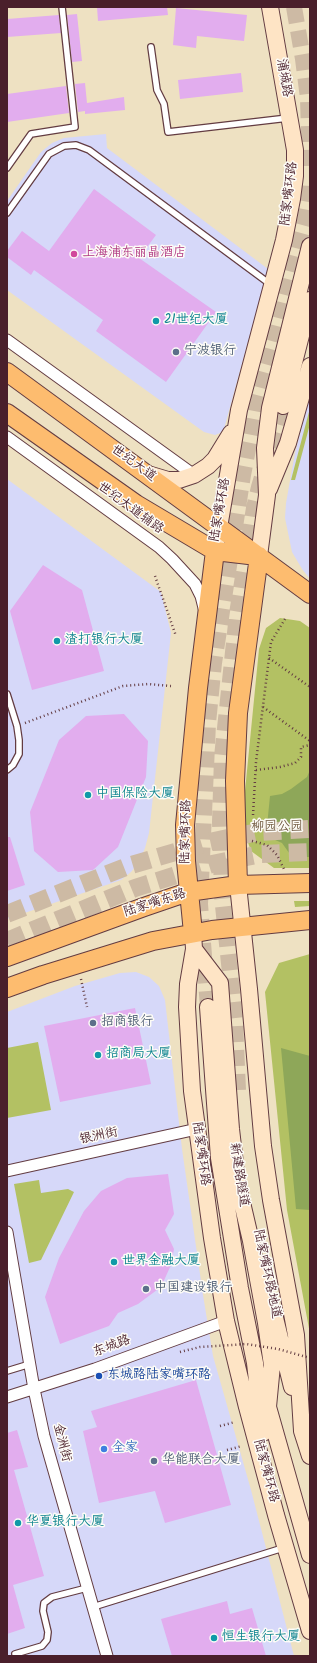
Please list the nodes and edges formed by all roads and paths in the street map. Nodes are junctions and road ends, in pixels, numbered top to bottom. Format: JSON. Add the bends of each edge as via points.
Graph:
{"nodes":[{"id":1,"x":62,"y":7,"type":"edge"},
{"id":2,"x":270,"y":7,"type":"edge"},
{"id":3,"x":281,"y":7,"type":"edge"},
{"id":4,"x":151,"y":47,"type":"dead end"},
{"id":5,"x":291,"y":123,"type":"junction"},
{"id":6,"x":295,"y":150,"type":"joint"},
{"id":7,"x":7,"y":168,"type":"edge"},
{"id":8,"x":7,"y":213,"type":"edge"},
{"id":9,"x":310,"y":246,"type":"edge"},
{"id":10,"x":272,"y":285,"type":"junction"},
{"id":11,"x":310,"y":300,"type":"edge"},
{"id":12,"x":7,"y":340,"type":"edge"},
{"id":13,"x":310,"y":366,"type":"edge"},
{"id":14,"x":7,"y":372,"type":"edge"},
{"id":15,"x":283,"y":406,"type":"tunnel mouth"},
{"id":16,"x":239,"y":410,"type":"junction"},
{"id":17,"x":7,"y":413,"type":"edge"},
{"id":18,"x":7,"y":437,"type":"edge"},
{"id":19,"x":146,"y":474,"type":"junction"},
{"id":20,"x":194,"y":475,"type":"junction"},
{"id":21,"x":267,"y":495,"type":"junction"},
{"id":22,"x":218,"y":526,"type":"junction"},
{"id":23,"x":215,"y":550,"type":"junction"},
{"id":24,"x":259,"y":556,"type":"junction"},
{"id":25,"x":155,"y":576,"type":"dead end"},
{"id":26,"x":310,"y":594,"type":"edge"},
{"id":27,"x":285,"y":619,"type":"dead end"},
{"id":28,"x":205,"y":626,"type":"junction"},
{"id":29,"x":176,"y":636,"type":"dead end"},
{"id":30,"x":269,"y":658,"type":"junction"},
{"id":31,"x":171,"y":686,"type":"dead end"},
{"id":32,"x":310,"y":687,"type":"edge"},
{"id":33,"x":7,"y":694,"type":"edge"},
{"id":34,"x":263,"y":707,"type":"junction"},
{"id":35,"x":17,"y":726,"type":"junction"},
{"id":36,"x":310,"y":741,"type":"edge"},
{"id":37,"x":310,"y":746,"type":"edge"},
{"id":38,"x":7,"y":770,"type":"edge"},
{"id":39,"x":256,"y":770,"type":"junction"},
{"id":40,"x":253,"y":818,"type":"dead end"},
{"id":41,"x":252,"y":833,"type":"dead end"},
{"id":42,"x":284,"y":869,"type":"dead end"},
{"id":43,"x":310,"y":883,"type":"edge"},
{"id":44,"x":238,"y":885,"type":"junction"},
{"id":45,"x":188,"y":892,"type":"junction"},
{"id":46,"x":310,"y":920,"type":"edge"},
{"id":47,"x":243,"y":926,"type":"junction"},
{"id":48,"x":193,"y":941,"type":"junction"},
{"id":49,"x":7,"y":957,"type":"edge"},
{"id":50,"x":81,"y":979,"type":"dead end"},
{"id":51,"x":7,"y":988,"type":"edge"},
{"id":52,"x":87,"y":1007,"type":"dead end"},
{"id":53,"x":208,"y":1007,"type":"tunnel mouth"},
{"id":54,"x":238,"y":1090,"type":"tunnel mouth"},
{"id":55,"x":197,"y":1129,"type":"junction"},
{"id":56,"x":7,"y":1171,"type":"edge"},
{"id":57,"x":7,"y":1232,"type":"edge"},
{"id":58,"x":226,"y":1321,"type":"junction"},
{"id":59,"x":180,"y":1352,"type":"dead end"},
{"id":60,"x":310,"y":1358,"type":"edge"},
{"id":61,"x":255,"y":1363,"type":"junction"},
{"id":62,"x":30,"y":1364,"type":"junction"},
{"id":63,"x":7,"y":1371,"type":"edge"},
{"id":64,"x":34,"y":1389,"type":"junction"},
{"id":65,"x":7,"y":1397,"type":"edge"},
{"id":66,"x":268,"y":1407,"type":"junction"},
{"id":67,"x":235,"y":1422,"type":"dead end"},
{"id":68,"x":220,"y":1426,"type":"dead end"},
{"id":69,"x":302,"y":1431,"type":"junction"},
{"id":70,"x":242,"y":1446,"type":"dead end"},
{"id":71,"x":227,"y":1450,"type":"dead end"},
{"id":72,"x":310,"y":1456,"type":"edge"},
{"id":73,"x":276,"y":1515,"type":"junction"},
{"id":74,"x":286,"y":1547,"type":"junction"},
{"id":75,"x":310,"y":1555,"type":"edge"},
{"id":76,"x":87,"y":1588,"type":"junction"},
{"id":77,"x":92,"y":1607,"type":"junction"},
{"id":78,"x":310,"y":1631,"type":"edge"},
{"id":79,"x":15,"y":1654,"type":"dead end"},
{"id":80,"x":107,"y":1656,"type":"edge"}],
"edges":[{"from":1,"to":7,"type":"lane","via":[[75,127],[31,134]]},
{"from":2,"to":5,"type":"main road","name":"浦城路"},
{"from":3,"to":5,"type":"main road","via":[[295,96]]},
{"from":4,"to":5,"type":"lane","via":[[157,90],[164,104],[168,132]]},
{"from":5,"to":6,"type":"main road","name":"浦城路"},
{"from":6,"to":10,"type":"main road","name":"陆家嘴环路","via":[[295,176],[289,219]]},
{"from":8,"to":10,"type":"lane","via":[[49,154],[64,146],[76,145],[89,150]]},
{"from":9,"to":21,"type":"main road","via":[[270,408],[265,448]]},
{"from":10,"to":16,"type":"main road","name":"陆家嘴环路"},
{"from":11,"to":15,"type":"main road"},
{"from":12,"to":20,"type":"street"},
{"from":13,"to":21,"type":"main road","via":[[288,443]]},
{"from":14,"to":19,"type":"main road","name":"世纪大道"},
{"from":16,"to":20,"type":"main road","via":[[230,433],[217,455],[208,466]]},
{"from":16,"to":22,"type":"main road","name":"陆家嘴环路"},
{"from":17,"to":23,"type":"main road","name":"世纪大道","via":[[136,504]]},
{"from":18,"to":28,"type":"street","name":"世纪大道辅路","via":[[172,559],[198,590],[205,610]]},
{"from":19,"to":20,"type":"main road","via":[[168,480],[179,480]]},
{"from":19,"to":22,"type":"main road","name":"世纪大道"},
{"from":21,"to":24,"type":"main road"},
{"from":22,"to":23,"type":"main road","name":"陆家嘴环路"},
{"from":22,"to":24,"type":"main road","name":"世纪大道"},
{"from":23,"to":24,"type":"main road","name":"世纪大道"},
{"from":23,"to":28,"type":"main road","name":"陆家嘴环路"},
{"from":24,"to":26,"type":"main road","name":"世纪大道"},
{"from":24,"to":44,"type":"main road","via":[[238,713],[235,782]]},
{"from":25,"to":29,"type":"path"},
{"from":27,"to":30,"type":"path","via":[[272,642]]},
{"from":28,"to":45,"type":"main road","name":"陆家嘴环路","via":[[185,824]]},
{"from":30,"to":32,"type":"path"},
{"from":30,"to":34,"type":"path"},
{"from":31,"to":35,"type":"path","via":[[123,686]]},
{"from":33,"to":35,"type":"lane"},
{"from":34,"to":36,"type":"path"},
{"from":34,"to":39,"type":"path"},
{"from":35,"to":38,"type":"lane","via":[[19,754]]},
{"from":37,"to":39,"type":"path","via":[[302,747],[301,757],[295,763]]},
{"from":39,"to":40,"type":"path"},
{"from":41,"to":42,"type":"path","via":[[251,841],[267,845],[277,855]]},
{"from":43,"to":44,"type":"main road","name":"陆家嘴东路"},
{"from":44,"to":45,"type":"main road","name":"陆家嘴东路"},
{"from":44,"to":47,"type":"main road"},
{"from":45,"to":48,"type":"main road","name":"陆家嘴环路"},
{"from":45,"to":49,"type":"main road","name":"陆家嘴东路"},
{"from":46,"to":47,"type":"main road"},
{"from":47,"to":48,"type":"main road"},
{"from":47,"to":69,"type":"main road","via":[[263,1146],[296,1335]]},
{"from":48,"to":51,"type":"main road","via":[[153,941]]},
{"from":48,"to":55,"type":"main road","name":"陆家嘴环路","via":[[187,1007]]},
{"from":48,"to":66,"type":"main road","name":"新建路隧道","via":[[220,983],[237,1181],[252,1248],[272,1365]]},
{"from":50,"to":52,"type":"path"},
{"from":53,"to":61,"type":"main road","name":"陆家嘴环路","via":[[222,1173]]},
{"from":54,"to":69,"type":"main road","name":"陆家嘴环路地道","via":[[251,1207]]},
{"from":55,"to":56,"type":"street","name":"银洲街"},
{"from":55,"to":58,"type":"main road","name":"陆家嘴环路"},
{"from":57,"to":62,"type":"street","name":"金洲街"},
{"from":58,"to":64,"type":"street","name":"东城路"},
{"from":58,"to":73,"type":"main road","name":"陆家嘴环路"},
{"from":59,"to":60,"type":"path","bridge":true,"via":[[246,1344]]},
{"from":61,"to":66,"type":"main road","name":"新建路隧道"},
{"from":61,"to":73,"type":"main road","name":"陆家嘴环路","via":[[263,1439]]},
{"from":62,"to":63,"type":"lane"},
{"from":62,"to":64,"type":"street","name":"金洲街"},
{"from":64,"to":65,"type":"street","name":"东城路"},
{"from":64,"to":76,"type":"street","name":"金洲街","via":[[44,1436]]},
{"from":66,"to":75,"type":"main road","name":"新建路隧道"},
{"from":67,"to":68,"type":"path"},
{"from":69,"to":72,"type":"main road"},
{"from":70,"to":71,"type":"path"},
{"from":73,"to":74,"type":"main road","name":"陆家嘴环路"},
{"from":74,"to":77,"type":"lane"},
{"from":74,"to":78,"type":"main road","name":"陆家嘴环路"},
{"from":76,"to":77,"type":"street","name":"金洲街"},
{"from":76,"to":79,"type":"lane","via":[[52,1597],[44,1603],[47,1640],[42,1646]]},
{"from":77,"to":80,"type":"street","name":"金洲街"}]}
